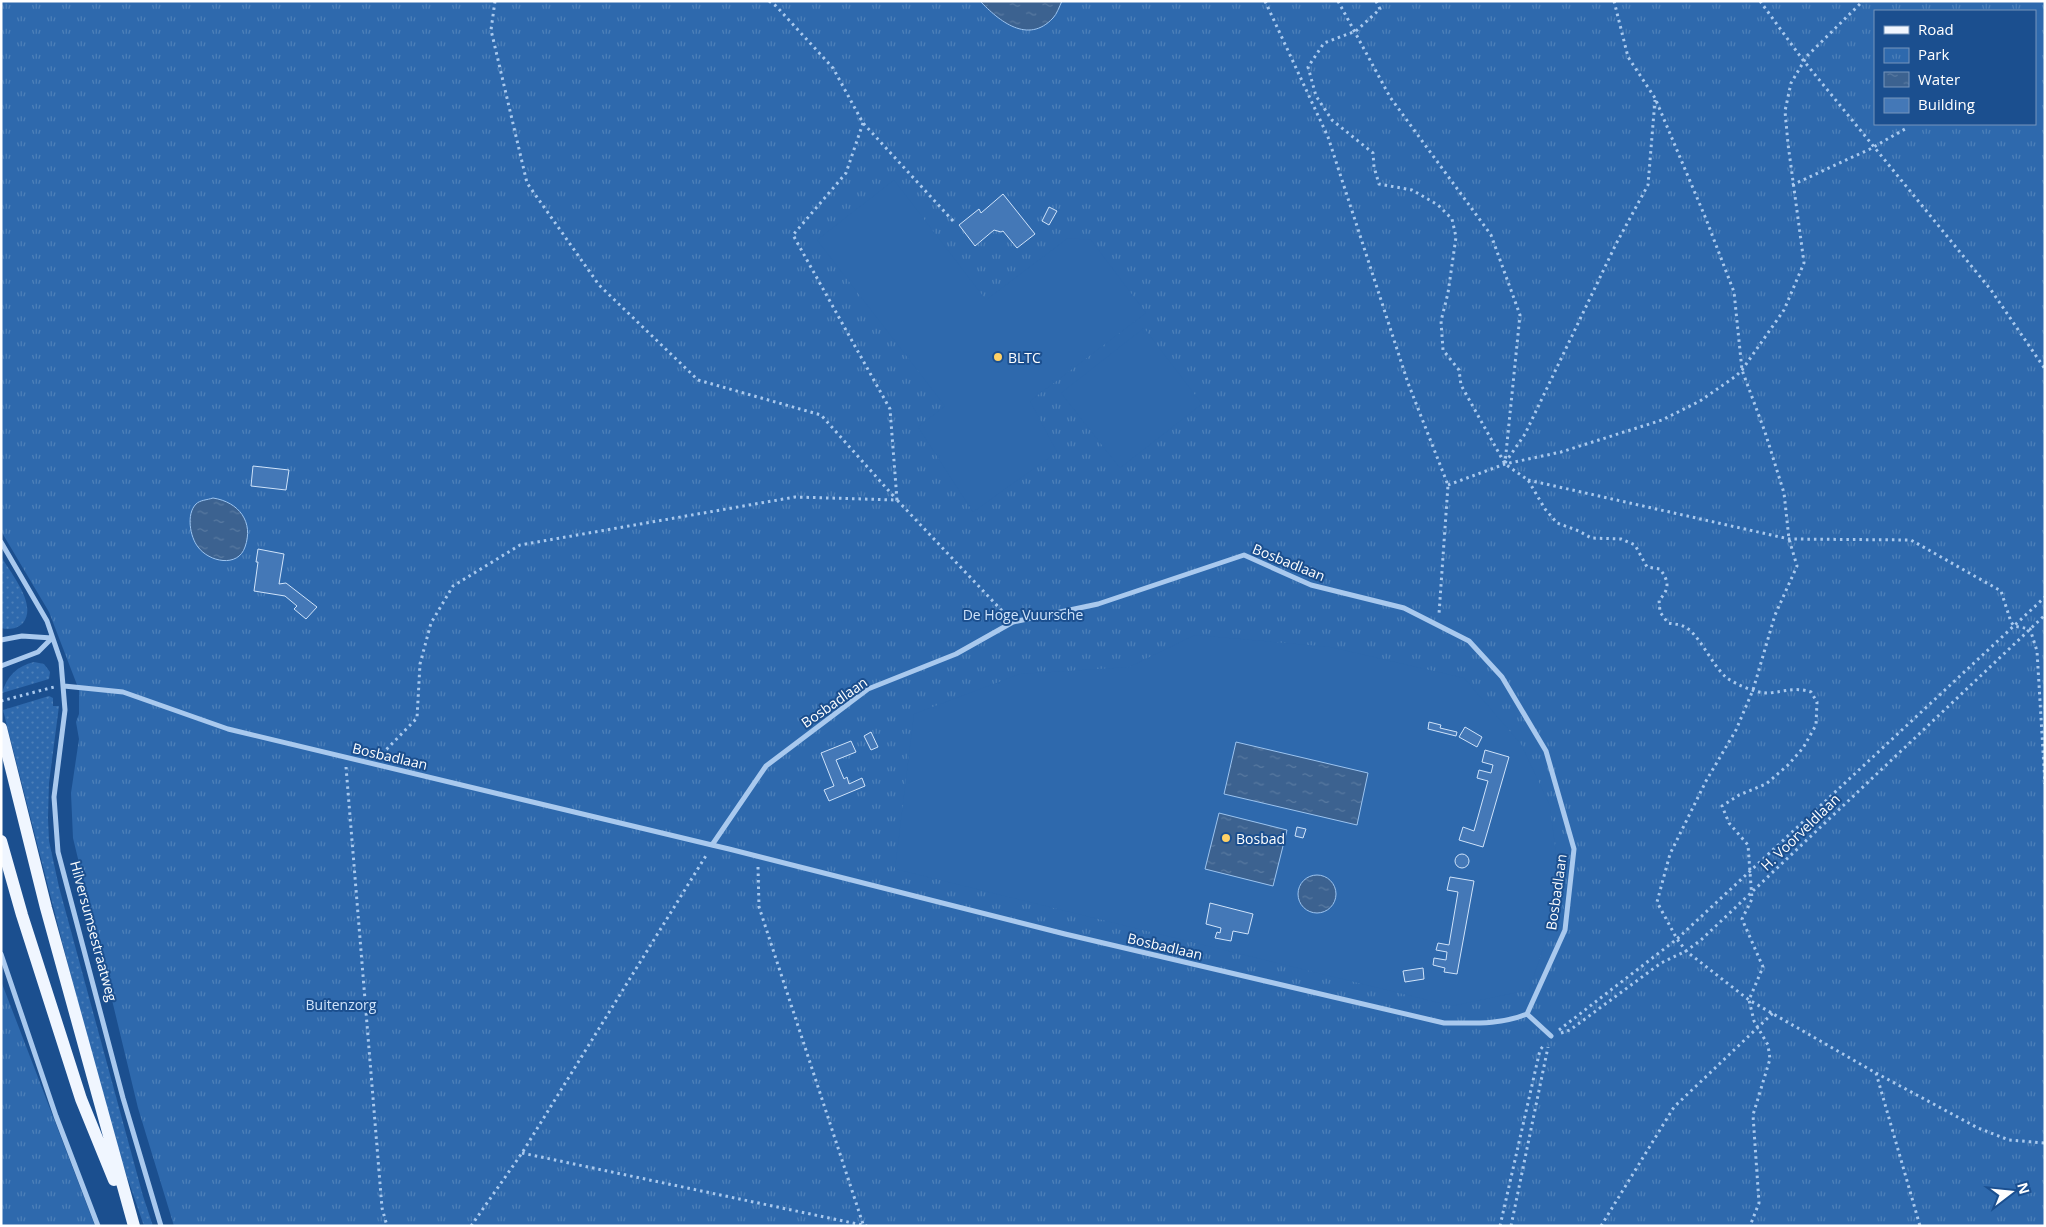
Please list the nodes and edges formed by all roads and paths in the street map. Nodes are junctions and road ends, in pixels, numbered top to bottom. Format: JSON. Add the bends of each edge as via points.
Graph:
{"nodes":[{"id":1,"x":495,"y":1,"type":"edge"},
{"id":2,"x":769,"y":1,"type":"edge"},
{"id":3,"x":1265,"y":1,"type":"edge"},
{"id":4,"x":1338,"y":1,"type":"edge"},
{"id":5,"x":1376,"y":1,"type":"edge"},
{"id":6,"x":1614,"y":1,"type":"edge"},
{"id":7,"x":1760,"y":1,"type":"edge"},
{"id":8,"x":1863,"y":1,"type":"edge"},
{"id":9,"x":1356,"y":31,"type":"junction"},
{"id":10,"x":1803,"y":60,"type":"junction"},
{"id":11,"x":1655,"y":98,"type":"junction"},
{"id":12,"x":863,"y":123,"type":"junction"},
{"id":13,"x":1905,"y":128,"type":"dead end"},
{"id":14,"x":1874,"y":146,"type":"junction"},
{"id":15,"x":1792,"y":185,"type":"junction"},
{"id":16,"x":954,"y":222,"type":"dead end"},
{"id":17,"x":1742,"y":370,"type":"junction"},
{"id":18,"x":2045,"y":370,"type":"edge"},
{"id":19,"x":1505,"y":464,"type":"junction"},
{"id":20,"x":1528,"y":480,"type":"junction"},
{"id":21,"x":1448,"y":485,"type":"junction"},
{"id":22,"x":897,"y":500,"type":"junction"},
{"id":23,"x":1789,"y":539,"type":"junction"},
{"id":24,"x":1,"y":542,"type":"edge"},
{"id":25,"x":2045,"y":597,"type":"edge"},
{"id":26,"x":2045,"y":615,"type":"edge"},
{"id":27,"x":1013,"y":622,"type":"junction"},
{"id":28,"x":1438,"y":625,"type":"junction"},
{"id":29,"x":2014,"y":626,"type":"junction"},
{"id":30,"x":2030,"y":629,"type":"junction"},
{"id":31,"x":52,"y":638,"type":"junction"},
{"id":32,"x":1,"y":640,"type":"edge"},
{"id":33,"x":1,"y":666,"type":"edge"},
{"id":34,"x":64,"y":686,"type":"junction"},
{"id":35,"x":1753,"y":690,"type":"junction"},
{"id":36,"x":1,"y":701,"type":"edge"},
{"id":37,"x":1,"y":728,"type":"edge"},
{"id":38,"x":345,"y":757,"type":"junction"},
{"id":39,"x":372,"y":763,"type":"junction"},
{"id":40,"x":2045,"y":784,"type":"edge"},
{"id":41,"x":1,"y":840,"type":"edge"},
{"id":42,"x":712,"y":846,"type":"junction"},
{"id":43,"x":757,"y":857,"type":"junction"},
{"id":44,"x":1749,"y":872,"type":"junction"},
{"id":45,"x":1752,"y":893,"type":"junction"},
{"id":46,"x":1677,"y":940,"type":"junction"},
{"id":47,"x":1686,"y":951,"type":"junction"},
{"id":48,"x":1,"y":954,"type":"edge"},
{"id":49,"x":1749,"y":1000,"type":"junction"},
{"id":50,"x":1773,"y":1013,"type":"junction"},
{"id":51,"x":1527,"y":1014,"type":"junction"},
{"id":52,"x":1757,"y":1028,"type":"junction"},
{"id":53,"x":1550,"y":1036,"type":"junction"},
{"id":54,"x":1876,"y":1073,"type":"junction"},
{"id":55,"x":2045,"y":1143,"type":"edge"},
{"id":56,"x":522,"y":1153,"type":"junction"},
{"id":57,"x":863,"y":1224,"type":"junction"},
{"id":58,"x":98,"y":1226,"type":"edge"},
{"id":59,"x":133,"y":1226,"type":"edge"},
{"id":60,"x":161,"y":1226,"type":"edge"},
{"id":61,"x":387,"y":1226,"type":"edge"},
{"id":62,"x":471,"y":1226,"type":"edge"},
{"id":63,"x":867,"y":1226,"type":"edge"},
{"id":64,"x":1500,"y":1226,"type":"edge"},
{"id":65,"x":1511,"y":1226,"type":"edge"},
{"id":66,"x":1601,"y":1226,"type":"edge"},
{"id":67,"x":1750,"y":1226,"type":"edge"},
{"id":68,"x":1920,"y":1226,"type":"edge"}],
"edges":[{"from":1,"to":22,"type":"path","via":[[492,30],[527,183],[599,285],[698,380],[821,415]]},
{"from":2,"to":12,"type":"path","via":[[832,68]]},
{"from":3,"to":21,"type":"path","via":[[1328,137],[1408,383]]},
{"from":4,"to":9,"type":"path"},
{"from":5,"to":9,"type":"path","via":[[1380,9]]},
{"from":6,"to":11,"type":"path","via":[[1628,57]]},
{"from":7,"to":10,"type":"path"},
{"from":8,"to":10,"type":"path"},
{"from":9,"to":19,"type":"path","via":[[1390,97],[1491,235],[1520,315]]},
{"from":9,"to":19,"type":"path","via":[[1324,42],[1308,67],[1316,96],[1332,120],[1373,153],[1380,184],[1412,190],[1438,204],[1452,219],[1456,237],[1441,321],[1444,350],[1459,370],[1461,385]]},
{"from":10,"to":14,"type":"path"},
{"from":10,"to":15,"type":"path","via":[[1791,83],[1785,111]]},
{"from":11,"to":17,"type":"path","via":[[1734,292]]},
{"from":11,"to":19,"type":"path","via":[[1648,185],[1524,434]]},
{"from":12,"to":16,"type":"path"},
{"from":12,"to":22,"type":"path","via":[[846,173],[793,235],[890,408]]},
{"from":13,"to":14,"type":"path"},
{"from":14,"to":15,"type":"path"},
{"from":14,"to":18,"type":"path","via":[[1991,290]]},
{"from":15,"to":17,"type":"path","via":[[1804,263],[1784,310]]},
{"from":17,"to":19,"type":"path","via":[[1700,401],[1662,420],[1561,452]]},
{"from":17,"to":23,"type":"path","via":[[1784,493]]},
{"from":19,"to":20,"type":"path"},
{"from":19,"to":21,"type":"path"},
{"from":20,"to":23,"type":"path"},
{"from":20,"to":35,"type":"path","via":[[1545,510],[1557,523],[1591,538],[1621,540],[1636,545],[1647,567],[1660,569],[1668,579],[1667,591],[1659,600],[1660,612],[1668,623],[1684,626],[1728,679]]},
{"from":21,"to":28,"type":"path"},
{"from":22,"to":27,"type":"path"},
{"from":22,"to":39,"type":"path","via":[[795,496],[520,545],[454,586],[431,623],[420,664],[417,718]]},
{"from":23,"to":29,"type":"path","via":[[1911,540],[2001,591]]},
{"from":23,"to":35,"type":"path","via":[[1796,566],[1775,615]]},
{"from":24,"to":31,"type":"street","name":"Hilversumsestraatweg","via":[[46,620]]},
{"from":25,"to":29,"type":"path"},
{"from":26,"to":30,"type":"path","name":"H. Voorveldlaan"},
{"from":27,"to":28,"type":"street","name":"Bosbadlaan","via":[[1098,604],[1244,555],[1311,585],[1404,608]]},
{"from":27,"to":42,"type":"street","name":"Bosbadlaan","via":[[956,654],[868,689],[766,766]]},
{"from":28,"to":51,"type":"street","name":"Bosbadlaan","via":[[1469,641],[1502,677],[1546,752],[1574,848],[1565,930]]},
{"from":29,"to":30,"type":"path"},
{"from":29,"to":44,"type":"path"},
{"from":30,"to":40,"type":"path","via":[[2037,651]]},
{"from":30,"to":45,"type":"path","name":"H. Voorveldlaan"},
{"from":31,"to":32,"type":"street","via":[[22,636]]},
{"from":31,"to":33,"type":"street","via":[[38,652]]},
{"from":31,"to":34,"type":"street","name":"Hilversumsestraatweg","via":[[61,662]]},
{"from":34,"to":36,"type":"path"},
{"from":34,"to":38,"type":"street","name":"Bosbadlaan","via":[[122,692],[228,729]]},
{"from":34,"to":60,"type":"street","name":"Hilversumsestraatweg","via":[[65,710],[54,797],[58,852],[123,1098]]},
{"from":35,"to":44,"type":"path","via":[[1769,693],[1799,688],[1811,692],[1817,702],[1816,725],[1803,748],[1788,765],[1766,784],[1722,806],[1729,823],[1748,845]]},
{"from":35,"to":46,"type":"path","via":[[1736,730],[1706,781],[1670,854],[1657,902]]},
{"from":37,"to":59,"type":"main road","via":[[46,908]]},
{"from":38,"to":39,"type":"street","name":"Bosbadlaan"},
{"from":38,"to":61,"type":"path","via":[[382,1208]]},
{"from":39,"to":42,"type":"street","name":"Bosbadlaan"},
{"from":41,"to":59,"type":"main road","via":[[81,1099]]},
{"from":42,"to":43,"type":"street","name":"Bosbadlaan"},
{"from":42,"to":56,"type":"path"},
{"from":43,"to":51,"type":"street","name":"Bosbadlaan","via":[[1055,932],[1444,1023],[1483,1024],[1513,1020]]},
{"from":43,"to":57,"type":"path","via":[[759,907]]},
{"from":44,"to":45,"type":"path"},
{"from":44,"to":46,"type":"path"},
{"from":45,"to":47,"type":"path","name":"H. Voorveldlaan"},
{"from":45,"to":49,"type":"path","via":[[1742,919],[1763,967]]},
{"from":46,"to":47,"type":"path"},
{"from":46,"to":53,"type":"path"},
{"from":47,"to":49,"type":"path"},
{"from":47,"to":53,"type":"path","name":"H. Voorveldlaan","via":[[1661,963],[1570,1030]]},
{"from":48,"to":58,"type":"street"},
{"from":49,"to":50,"type":"path"},
{"from":49,"to":52,"type":"path"},
{"from":50,"to":52,"type":"path"},
{"from":50,"to":54,"type":"path"},
{"from":51,"to":53,"type":"street"},
{"from":52,"to":66,"type":"path","via":[[1674,1107]]},
{"from":52,"to":67,"type":"path","via":[[1768,1045],[1770,1059],[1752,1115],[1759,1202]]},
{"from":53,"to":64,"type":"path","via":[[1540,1050]]},
{"from":53,"to":65,"type":"path"},
{"from":54,"to":55,"type":"path","via":[[1978,1128],[2009,1140]]},
{"from":54,"to":68,"type":"path"},
{"from":56,"to":57,"type":"path"},
{"from":56,"to":62,"type":"path"},
{"from":57,"to":63,"type":"path"}]}
